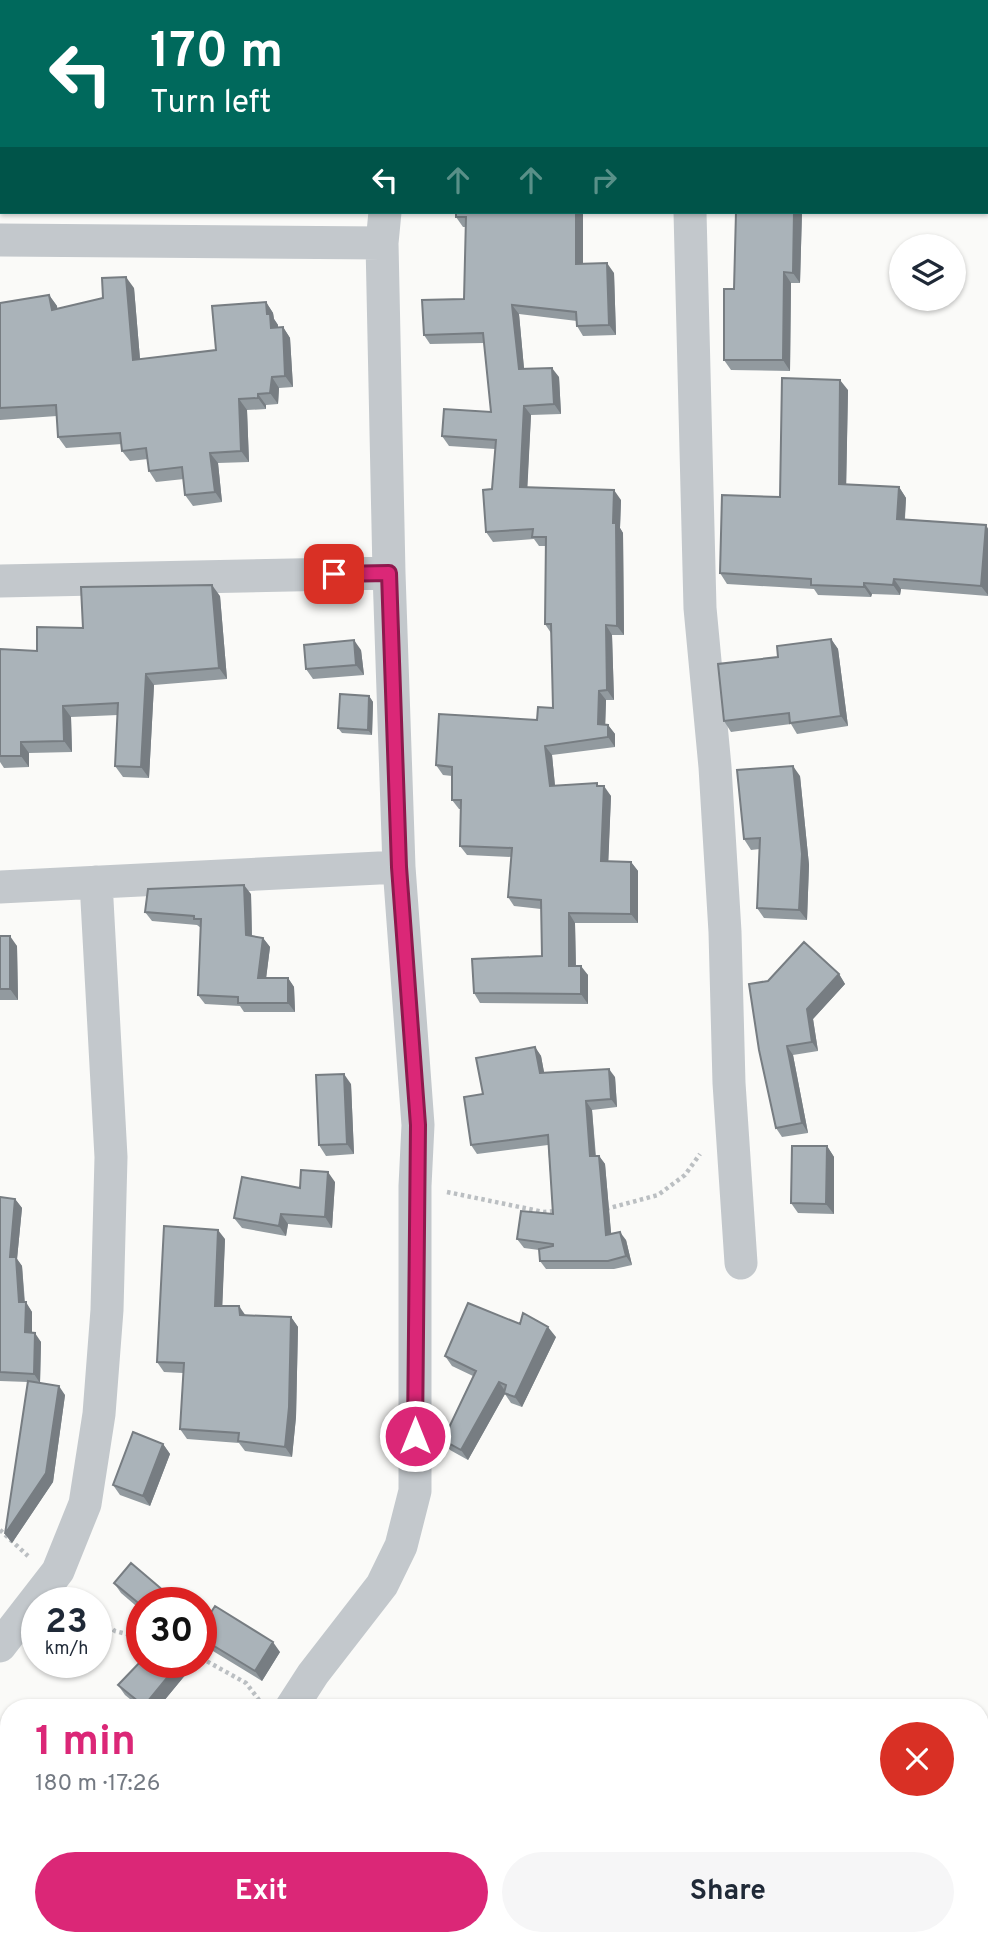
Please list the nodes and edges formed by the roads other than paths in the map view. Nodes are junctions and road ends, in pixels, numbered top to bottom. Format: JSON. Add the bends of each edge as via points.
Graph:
{"nodes":[{"id":1,"x":690,"y":214,"type":"edge"},
{"id":2,"x":383,"y":228,"type":"edge"},
{"id":3,"x":0,"y":240,"type":"edge"},
{"id":4,"x":389,"y":573,"type":"junction"},
{"id":5,"x":0,"y":581,"type":"edge"},
{"id":6,"x":399,"y":867,"type":"junction"},
{"id":7,"x":96,"y":882,"type":"junction"},
{"id":8,"x":0,"y":887,"type":"edge"},
{"id":9,"x":741,"y":1263,"type":"dead end"},
{"id":10,"x":0,"y":1646,"type":"edge"},
{"id":11,"x":296,"y":1699,"type":"edge"}],
"edges":[{"from":1,"to":9,"type":"street","via":[[699,608],[715,766]]},
{"from":2,"to":3,"type":"street"},
{"from":2,"to":4,"type":"street"},
{"from":4,"to":5,"type":"street"},
{"from":4,"to":6,"type":"street"},
{"from":6,"to":7,"type":"street"},
{"from":6,"to":11,"type":"street","via":[[418,1125],[415,1491],[401,1546],[382,1585]]},
{"from":7,"to":8,"type":"street"},
{"from":7,"to":10,"type":"street","via":[[111,1157],[99,1414],[85,1504],[58,1571]]}]}
